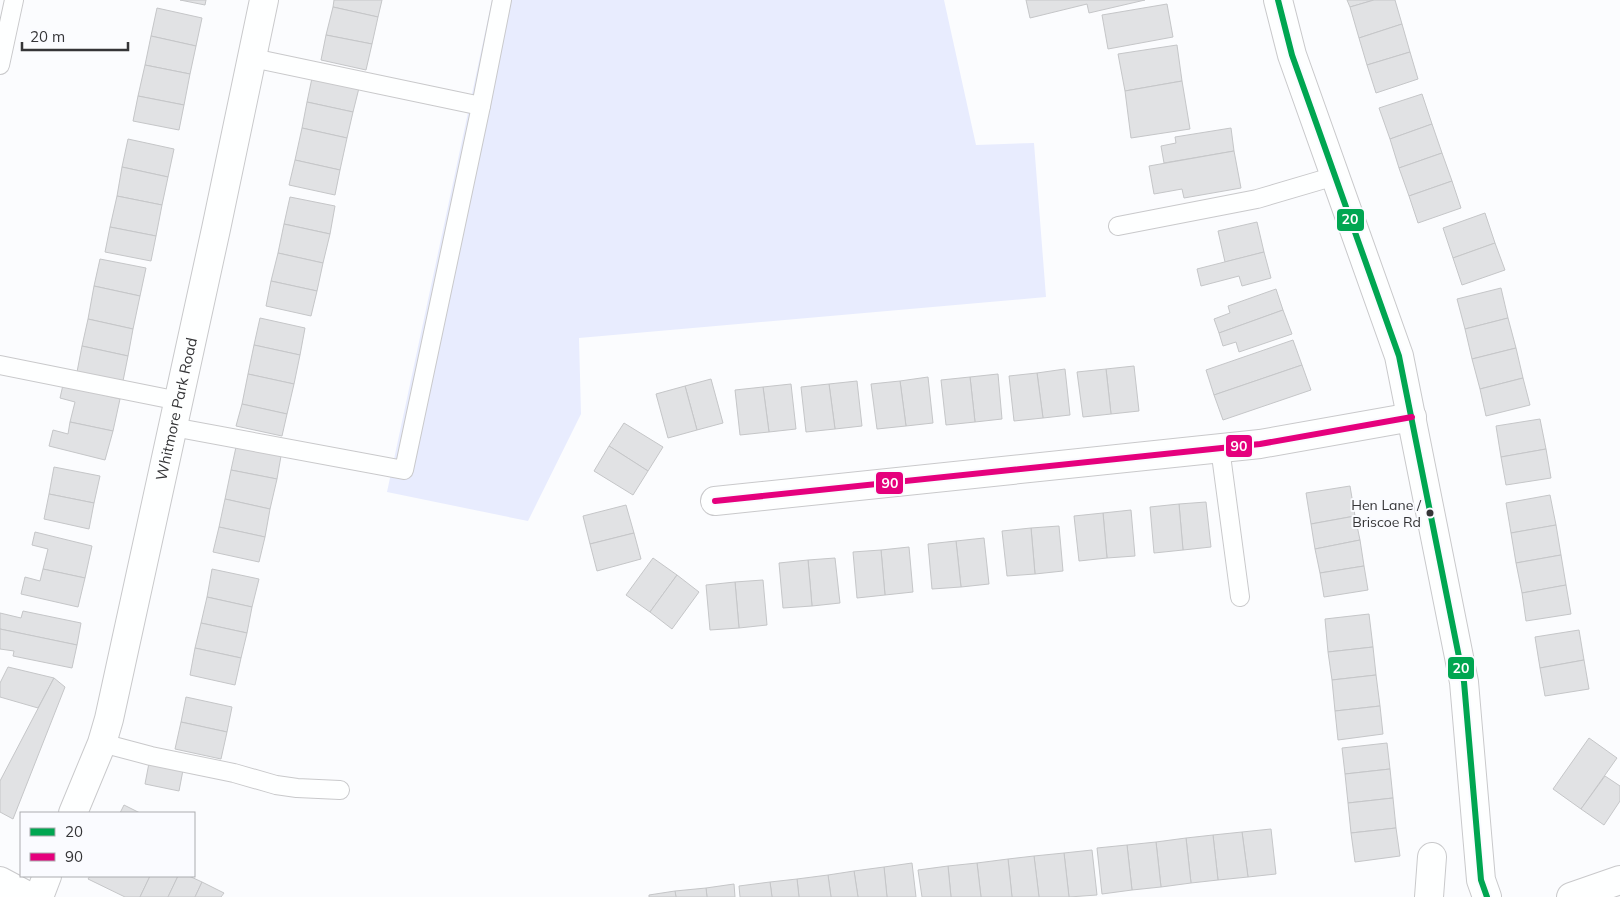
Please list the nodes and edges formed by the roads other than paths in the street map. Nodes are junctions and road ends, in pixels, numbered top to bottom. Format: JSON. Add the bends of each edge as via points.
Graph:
{"nodes":[{"id":1,"x":14,"y":0,"type":"edge"},
{"id":2,"x":264,"y":0,"type":"edge"},
{"id":3,"x":502,"y":0,"type":"edge"},
{"id":4,"x":1278,"y":0,"type":"edge"},
{"id":5,"x":253,"y":58,"type":"junction"},
{"id":6,"x":0,"y":65,"type":"edge"},
{"id":7,"x":481,"y":106,"type":"junction"},
{"id":8,"x":1336,"y":176,"type":"junction"},
{"id":9,"x":1118,"y":226,"type":"dead end"},
{"id":10,"x":0,"y":365,"type":"edge"},
{"id":11,"x":176,"y":414,"type":"junction"},
{"id":12,"x":1412,"y":417,"type":"junction"},
{"id":13,"x":1220,"y":448,"type":"junction"},
{"id":14,"x":714,"y":501,"type":"dead end"},
{"id":15,"x":1240,"y":597,"type":"dead end"},
{"id":16,"x":102,"y":742,"type":"junction"},
{"id":17,"x":340,"y":790,"type":"dead end"},
{"id":18,"x":73,"y":812,"type":"edge"},
{"id":19,"x":1432,"y":857,"type":"dead end"},
{"id":20,"x":48,"y":877,"type":"edge"},
{"id":21,"x":1620,"y":880,"type":"edge"},
{"id":22,"x":0,"y":881,"type":"edge"},
{"id":23,"x":30,"y":897,"type":"edge"},
{"id":24,"x":39,"y":897,"type":"edge"},
{"id":25,"x":1430,"y":897,"type":"edge"},
{"id":26,"x":1486,"y":897,"type":"edge"},
{"id":27,"x":1571,"y":897,"type":"edge"}],
"edges":[{"from":1,"to":6,"type":"lane"},
{"from":2,"to":5,"type":"street","name":"Whitmore Park Road"},
{"from":3,"to":7,"type":"lane"},
{"from":4,"to":8,"type":"street","via":[[1292,55]]},
{"from":5,"to":7,"type":"lane"},
{"from":5,"to":11,"type":"street","name":"Whitmore Park Road"},
{"from":7,"to":11,"type":"lane","via":[[404,470]]},
{"from":8,"to":9,"type":"lane","via":[[1256,199]]},
{"from":8,"to":12,"type":"street","via":[[1399,356]]},
{"from":10,"to":11,"type":"lane"},
{"from":11,"to":16,"type":"street","name":"Whitmore Park Road"},
{"from":12,"to":13,"type":"street","via":[[1290,440]]},
{"from":12,"to":26,"type":"street","via":[[1464,682],[1481,880]]},
{"from":13,"to":14,"type":"street"},
{"from":13,"to":15,"type":"lane"},
{"from":16,"to":17,"type":"lane","via":[[276,785]]},
{"from":16,"to":18,"type":"street","name":"Whitmore Park Road"},
{"from":19,"to":25,"type":"street"},
{"from":20,"to":24,"type":"street"},
{"from":21,"to":27,"type":"street"},
{"from":22,"to":23,"type":"street"}]}
